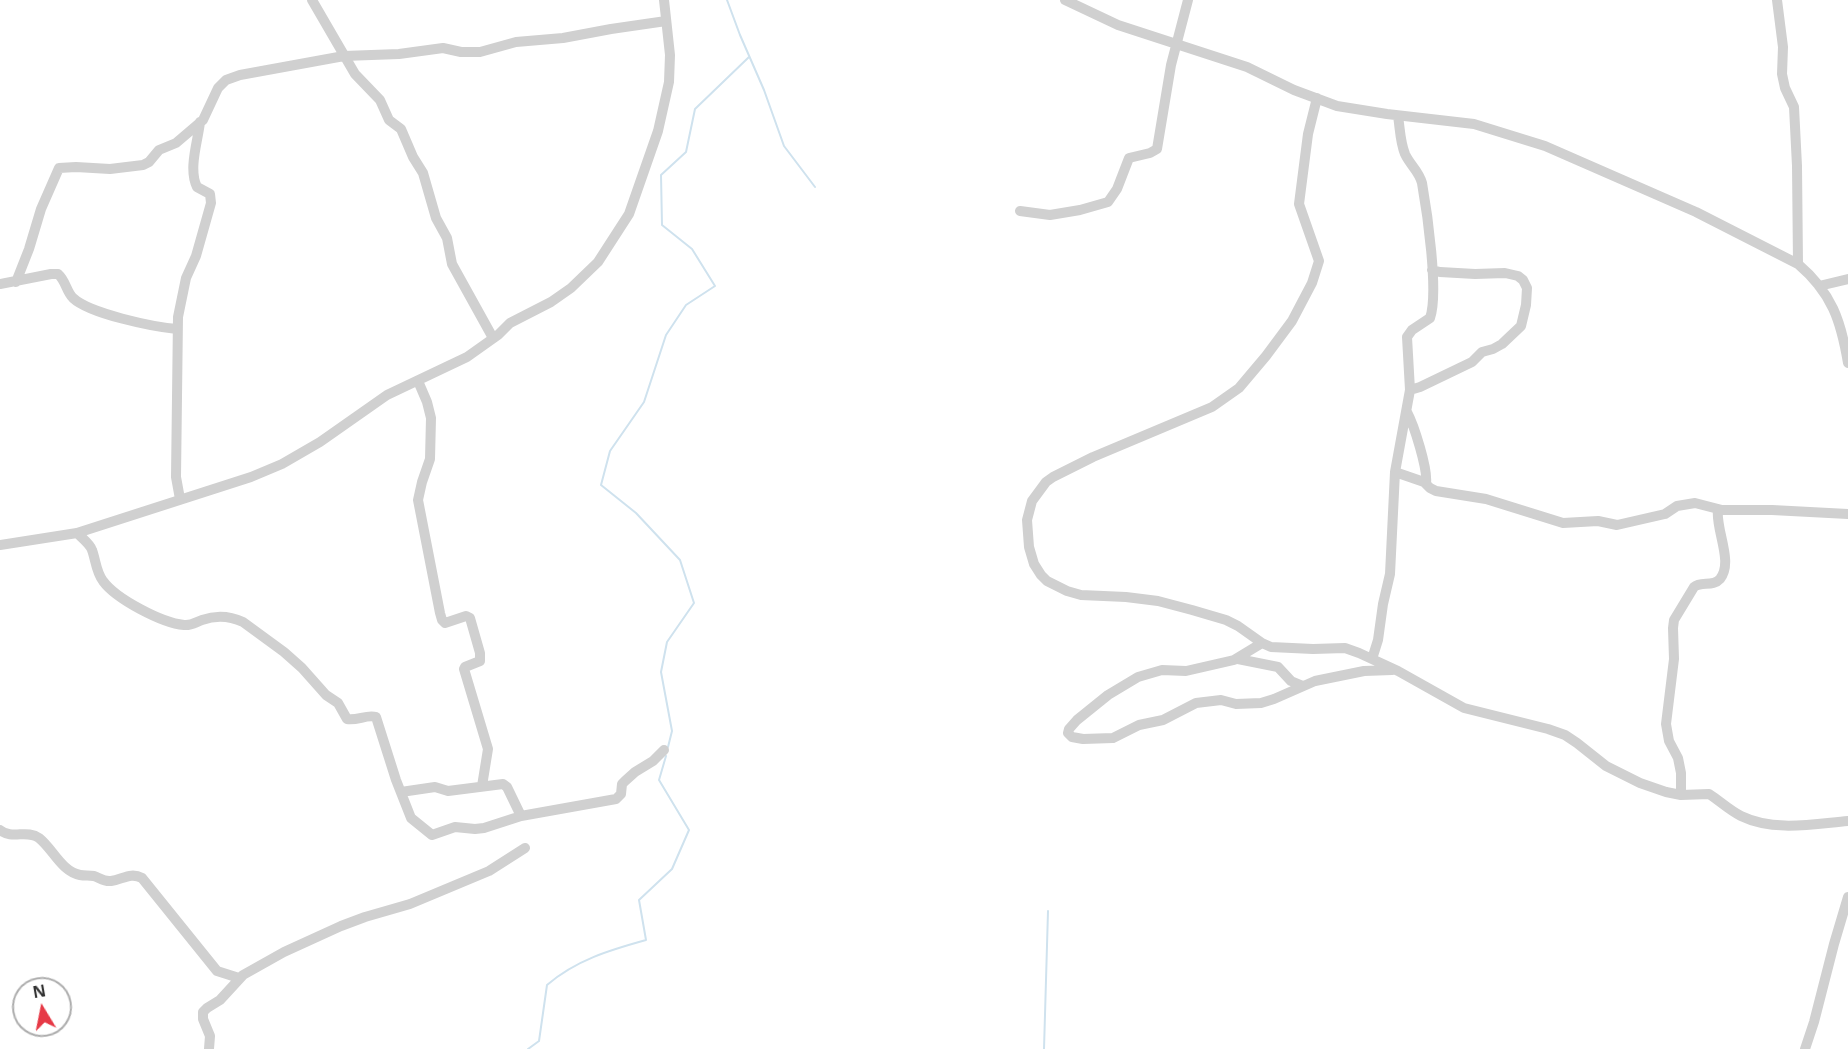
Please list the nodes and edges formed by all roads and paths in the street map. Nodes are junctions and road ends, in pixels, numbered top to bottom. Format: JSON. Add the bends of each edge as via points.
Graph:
{"nodes":[{"id":1,"x":312,"y":0,"type":"edge"},
{"id":2,"x":321,"y":0,"type":"edge"},
{"id":3,"x":664,"y":0,"type":"edge"},
{"id":4,"x":1065,"y":0,"type":"edge"},
{"id":5,"x":1188,"y":0,"type":"edge"},
{"id":6,"x":1777,"y":0,"type":"edge"},
{"id":7,"x":322,"y":17,"type":"junction"},
{"id":8,"x":666,"y":21,"type":"junction"},
{"id":9,"x":1177,"y":44,"type":"junction"},
{"id":10,"x":344,"y":56,"type":"junction"},
{"id":11,"x":1317,"y":98,"type":"junction"},
{"id":12,"x":1398,"y":116,"type":"junction"},
{"id":13,"x":201,"y":122,"type":"junction"},
{"id":14,"x":1020,"y":211,"type":"dead end"},
{"id":15,"x":1798,"y":264,"type":"junction"},
{"id":16,"x":1432,"y":270,"type":"junction"},
{"id":17,"x":1848,"y":279,"type":"edge"},
{"id":18,"x":16,"y":282,"type":"junction"},
{"id":19,"x":0,"y":284,"type":"edge"},
{"id":20,"x":1819,"y":286,"type":"junction"},
{"id":21,"x":177,"y":329,"type":"junction"},
{"id":22,"x":493,"y":338,"type":"junction"},
{"id":23,"x":1848,"y":363,"type":"edge"},
{"id":24,"x":418,"y":381,"type":"junction"},
{"id":25,"x":1410,"y":390,"type":"junction"},
{"id":26,"x":1407,"y":412,"type":"junction"},
{"id":27,"x":1395,"y":472,"type":"junction"},
{"id":28,"x":1426,"y":483,"type":"junction"},
{"id":29,"x":180,"y":499,"type":"junction"},
{"id":30,"x":1718,"y":509,"type":"junction"},
{"id":31,"x":1848,"y":514,"type":"edge"},
{"id":32,"x":77,"y":533,"type":"junction"},
{"id":33,"x":0,"y":545,"type":"edge"},
{"id":34,"x":1263,"y":643,"type":"junction"},
{"id":35,"x":1237,"y":658,"type":"junction"},
{"id":36,"x":1372,"y":658,"type":"junction"},
{"id":37,"x":1398,"y":671,"type":"junction"},
{"id":38,"x":1303,"y":686,"type":"junction"},
{"id":39,"x":664,"y":750,"type":"dead end"},
{"id":40,"x":482,"y":786,"type":"junction"},
{"id":41,"x":401,"y":792,"type":"junction"},
{"id":42,"x":1681,"y":795,"type":"junction"},
{"id":43,"x":521,"y":816,"type":"junction"},
{"id":44,"x":1848,"y":821,"type":"edge"},
{"id":45,"x":0,"y":830,"type":"edge"},
{"id":46,"x":525,"y":848,"type":"dead end"},
{"id":47,"x":1848,"y":897,"type":"edge"},
{"id":48,"x":239,"y":978,"type":"junction"},
{"id":49,"x":209,"y":1049,"type":"edge"},
{"id":50,"x":1805,"y":1049,"type":"edge"}],
"edges":[{"from":1,"to":7,"type":"street"},
{"from":2,"to":7,"type":"street"},
{"from":3,"to":8,"type":"street"},
{"from":4,"to":9,"type":"street","via":[[1118,25]]},
{"from":5,"to":9,"type":"street"},
{"from":6,"to":15,"type":"street","via":[[1783,47],[1781,68],[1794,107]]},
{"from":7,"to":10,"type":"street"},
{"from":8,"to":10,"type":"street","via":[[516,42],[480,52],[436,48]]},
{"from":8,"to":22,"type":"street","via":[[670,55],[665,104],[629,214],[598,262],[571,288],[510,322]]},
{"from":9,"to":11,"type":"street","via":[[1247,67]]},
{"from":9,"to":14,"type":"street","via":[[1157,149],[1129,158],[1109,201],[1050,215]]},
{"from":10,"to":13,"type":"street","via":[[226,80]]},
{"from":10,"to":22,"type":"street","via":[[382,104],[389,120],[401,129],[423,173],[436,218],[447,238],[452,264]]},
{"from":11,"to":12,"type":"street","via":[[1337,106]]},
{"from":11,"to":34,"type":"street","via":[[1299,204],[1319,261],[1312,284],[1292,321],[1239,388],[1212,407],[1053,477],[1038,491],[1027,520],[1034,564],[1047,581],[1066,591],[1158,601],[1226,620]]},
{"from":12,"to":15,"type":"street","via":[[1474,124],[1545,146],[1696,212]]},
{"from":12,"to":16,"type":"street","via":[[1404,152],[1421,176]]},
{"from":13,"to":18,"type":"street","via":[[143,165],[60,168]]},
{"from":13,"to":21,"type":"street","via":[[194,177],[197,188],[210,194],[211,203],[182,291]]},
{"from":15,"to":20,"type":"street"},
{"from":16,"to":25,"type":"street","via":[[1431,314],[1407,336]]},
{"from":16,"to":25,"type":"street","via":[[1518,276],[1527,288],[1526,305],[1521,326],[1502,344]]},
{"from":17,"to":20,"type":"street"},
{"from":18,"to":19,"type":"street"},
{"from":18,"to":21,"type":"street","via":[[58,274],[79,302],[120,318]]},
{"from":20,"to":23,"type":"street","via":[[1836,313]]},
{"from":21,"to":29,"type":"street","via":[[176,477]]},
{"from":22,"to":24,"type":"street","via":[[467,357]]},
{"from":24,"to":29,"type":"street","via":[[387,395],[282,464]]},
{"from":24,"to":40,"type":"street","via":[[431,418],[430,459],[418,500],[440,613],[446,623],[470,618],[480,653],[480,661],[464,669],[488,749]]},
{"from":25,"to":26,"type":"street"},
{"from":26,"to":27,"type":"street"},
{"from":26,"to":28,"type":"street","via":[[1423,460]]},
{"from":27,"to":28,"type":"street"},
{"from":27,"to":36,"type":"street","via":[[1390,574]]},
{"from":28,"to":30,"type":"street","via":[[1436,491],[1486,499],[1563,523],[1598,521],[1617,525],[1695,503]]},
{"from":29,"to":32,"type":"street"},
{"from":30,"to":31,"type":"street"},
{"from":30,"to":42,"type":"street","via":[[1724,545],[1723,573],[1717,582],[1696,584],[1674,620],[1666,724],[1682,773]]},
{"from":32,"to":33,"type":"street"},
{"from":32,"to":41,"type":"street","via":[[92,548],[103,581],[129,603],[183,625],[219,617],[247,624],[312,678],[338,703],[347,719],[376,717]]},
{"from":34,"to":35,"type":"street"},
{"from":34,"to":36,"type":"street","via":[[1286,648],[1345,648]]},
{"from":35,"to":38,"type":"street","via":[[1278,667]]},
{"from":35,"to":38,"type":"street","via":[[1186,671],[1162,670],[1138,677],[1108,695],[1077,720],[1068,733],[1083,739],[1113,738],[1196,703],[1261,703]]},
{"from":36,"to":37,"type":"street"},
{"from":37,"to":38,"type":"street","via":[[1356,672]]},
{"from":37,"to":42,"type":"street","via":[[1464,708],[1565,735],[1606,766],[1640,783]]},
{"from":39,"to":43,"type":"street","via":[[622,784],[616,799]]},
{"from":40,"to":41,"type":"street"},
{"from":40,"to":43,"type":"street","via":[[506,785]]},
{"from":41,"to":43,"type":"street","via":[[411,818],[432,836],[457,826],[475,829]]},
{"from":42,"to":44,"type":"street","via":[[1710,794],[1725,807],[1765,824],[1796,826]]},
{"from":45,"to":48,"type":"street","via":[[10,835],[34,835],[79,875],[106,881],[133,874],[142,878],[217,971]]},
{"from":46,"to":48,"type":"street","via":[[489,871],[420,901],[341,926]]},
{"from":47,"to":50,"type":"street"},
{"from":48,"to":49,"type":"street","via":[[203,1012],[210,1036]]}]}
